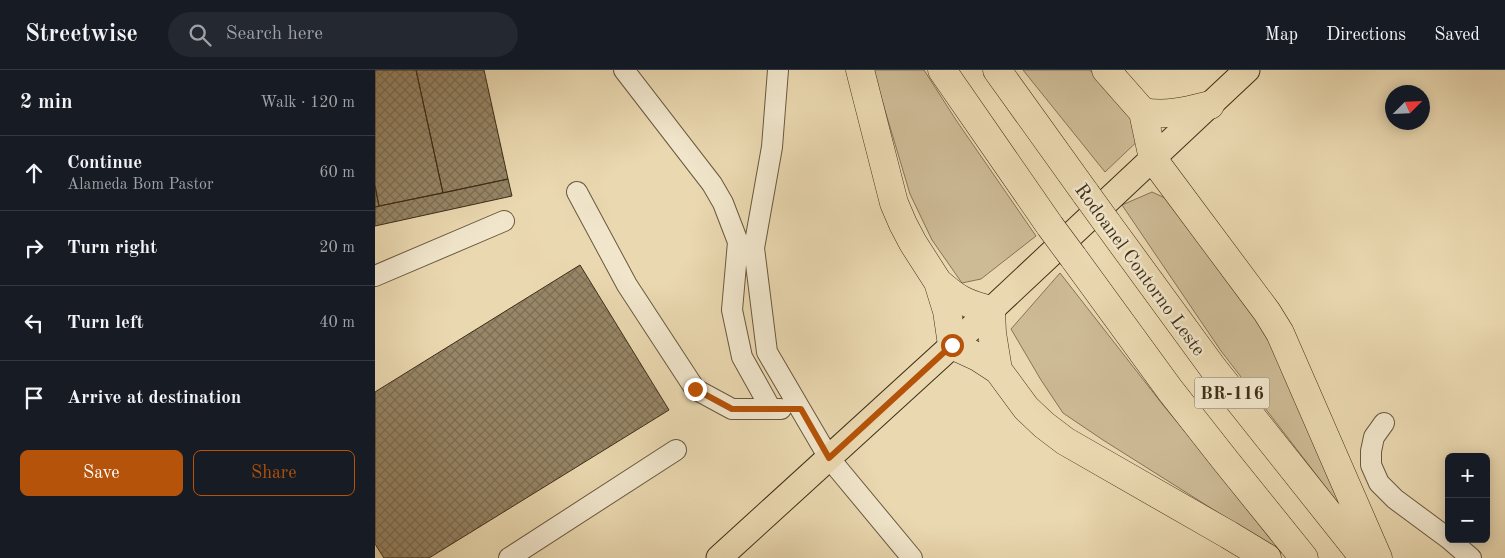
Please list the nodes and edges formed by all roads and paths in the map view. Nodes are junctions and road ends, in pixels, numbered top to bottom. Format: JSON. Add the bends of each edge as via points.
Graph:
{"nodes":[{"id":1,"x":624,"y":70,"type":"edge"},
{"id":2,"x":778,"y":70,"type":"edge"},
{"id":3,"x":849,"y":70,"type":"edge"},
{"id":4,"x":861,"y":70,"type":"edge"},
{"id":5,"x":942,"y":70,"type":"edge"},
{"id":6,"x":997,"y":70,"type":"edge"},
{"id":7,"x":1106,"y":70,"type":"edge"},
{"id":8,"x":1247,"y":70,"type":"edge"},
{"id":9,"x":1210,"y":105,"type":"junction"},
{"id":10,"x":869,"y":106,"type":"junction"},
{"id":11,"x":1143,"y":112,"type":"junction"},
{"id":12,"x":1153,"y":159,"type":"junction"},
{"id":13,"x":577,"y":192,"type":"dead end"},
{"id":14,"x":504,"y":221,"type":"dead end"},
{"id":15,"x":375,"y":276,"type":"edge"},
{"id":16,"x":938,"y":282,"type":"junction"},
{"id":17,"x":991,"y":310,"type":"junction"},
{"id":18,"x":952,"y":345,"type":"junction"},
{"id":19,"x":998,"y":370,"type":"junction"},
{"id":20,"x":771,"y":409,"type":"junction"},
{"id":21,"x":801,"y":409,"type":"junction"},
{"id":22,"x":1385,"y":423,"type":"dead end"},
{"id":23,"x":677,"y":450,"type":"dead end"},
{"id":24,"x":829,"y":458,"type":"junction"},
{"id":25,"x":1445,"y":536,"type":"edge"},
{"id":26,"x":1454,"y":543,"type":"edge"},
{"id":27,"x":509,"y":558,"type":"edge"},
{"id":28,"x":719,"y":558,"type":"edge"},
{"id":29,"x":912,"y":558,"type":"edge"},
{"id":30,"x":1267,"y":558,"type":"edge"},
{"id":31,"x":1304,"y":558,"type":"edge"},
{"id":32,"x":1364,"y":558,"type":"edge"},
{"id":33,"x":1378,"y":558,"type":"edge"},
{"id":34,"x":1471,"y":558,"type":"edge"}],
"edges":[{"from":1,"to":20,"type":"street","via":[[723,202],[738,242],[732,310],[742,357]]},
{"from":2,"to":21,"type":"street","via":[[773,147],[754,248],[767,352]]},
{"from":3,"to":10,"type":"street"},
{"from":4,"to":10,"type":"highway"},
{"from":5,"to":31,"type":"highway","number":"BR-116","bridge":true,"via":[[1050,226],[1176,398]]},
{"from":6,"to":32,"type":"highway","name":"Rodoanel Contorno Leste","number":"BR-116","bridge":true,"via":[[1213,368]]},
{"from":7,"to":11,"type":"highway"},
{"from":8,"to":9,"type":"main road"},
{"from":9,"to":11,"type":"highway","via":[[1171,114]]},
{"from":9,"to":12,"type":"main road"},
{"from":10,"to":16,"type":"highway","via":[[903,224]]},
{"from":11,"to":12,"type":"highway"},
{"from":12,"to":17,"type":"main road"},
{"from":12,"to":33,"type":"highway","via":[[1280,333]]},
{"from":13,"to":20,"type":"street","via":[[627,285],[695,389],[732,409]]},
{"from":14,"to":15,"type":"street"},
{"from":16,"to":17,"type":"highway","via":[[972,306]]},
{"from":16,"to":18,"type":"highway"},
{"from":17,"to":18,"type":"main road"},
{"from":17,"to":19,"type":"highway"},
{"from":18,"to":19,"type":"highway"},
{"from":18,"to":24,"type":"main road"},
{"from":19,"to":30,"type":"highway","via":[[1027,408],[1065,441]]},
{"from":20,"to":21,"type":"street"},
{"from":21,"to":24,"type":"street"},
{"from":22,"to":25,"type":"street","via":[[1375,437],[1371,451],[1371,465],[1379,483]]},
{"from":23,"to":27,"type":"street"},
{"from":24,"to":28,"type":"main road"},
{"from":24,"to":29,"type":"street"},
{"from":26,"to":34,"type":"street"}]}
